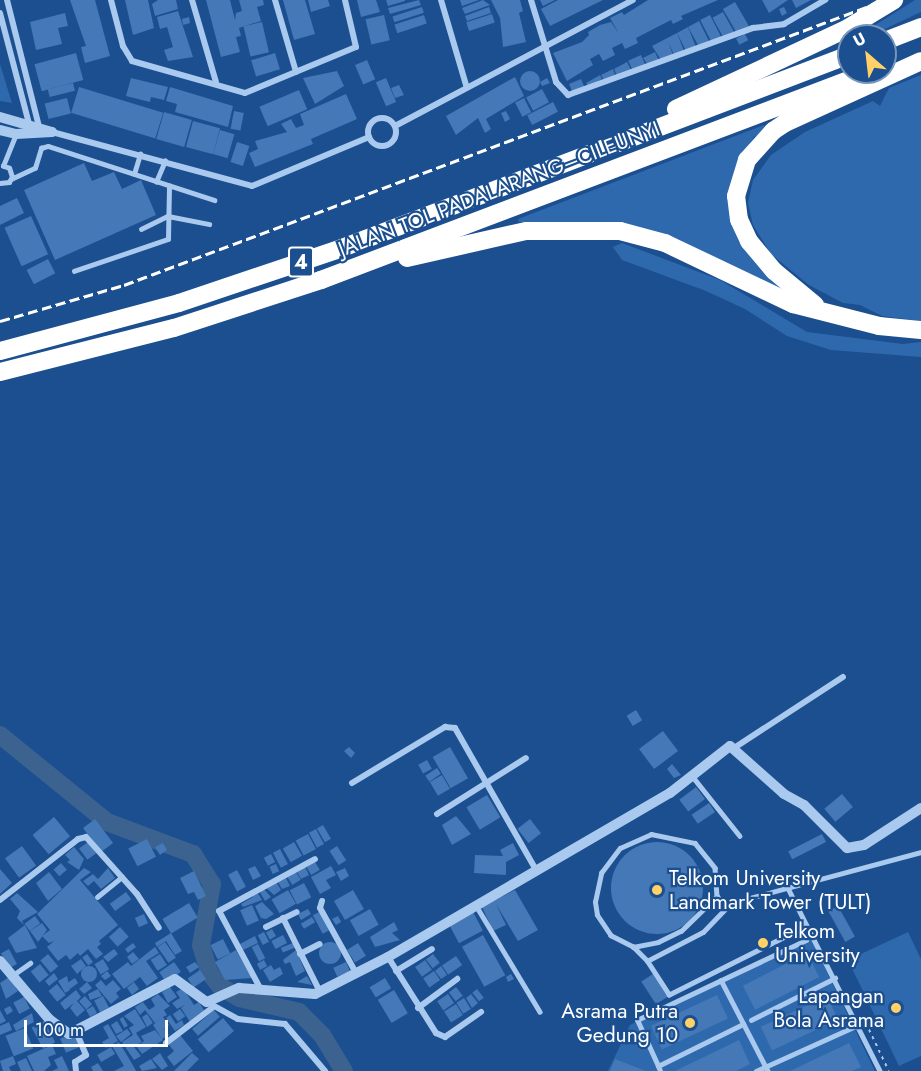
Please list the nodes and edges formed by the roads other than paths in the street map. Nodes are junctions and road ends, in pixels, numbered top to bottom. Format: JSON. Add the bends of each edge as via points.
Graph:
{"nodes":[{"id":1,"x":7,"y":0,"type":"edge"},
{"id":2,"x":111,"y":0,"type":"edge"},
{"id":3,"x":192,"y":0,"type":"edge"},
{"id":4,"x":274,"y":0,"type":"edge"},
{"id":5,"x":345,"y":0,"type":"edge"},
{"id":6,"x":441,"y":0,"type":"edge"},
{"id":7,"x":531,"y":0,"type":"edge"},
{"id":8,"x":633,"y":0,"type":"edge"},
{"id":9,"x":825,"y":0,"type":"edge"},
{"id":10,"x":894,"y":0,"type":"edge"},
{"id":11,"x":0,"y":13,"type":"edge"},
{"id":12,"x":921,"y":27,"type":"edge"},
{"id":13,"x":897,"y":36,"type":"edge"},
{"id":14,"x":545,"y":47,"type":"junction"},
{"id":15,"x":921,"y":53,"type":"edge"},
{"id":16,"x":837,"y":60,"type":"edge"},
{"id":17,"x":921,"y":61,"type":"edge"},
{"id":18,"x":897,"y":62,"type":"edge"},
{"id":19,"x":296,"y":72,"type":"junction"},
{"id":20,"x":216,"y":82,"type":"junction"},
{"id":21,"x":838,"y":84,"type":"edge"},
{"id":22,"x":466,"y":86,"type":"junction"},
{"id":23,"x":0,"y":117,"type":"edge"},
{"id":24,"x":395,"y":126,"type":"junction"},
{"id":25,"x":33,"y":128,"type":"junction"},
{"id":26,"x":0,"y":130,"type":"edge"},
{"id":27,"x":52,"y":132,"type":"joint"},
{"id":28,"x":16,"y":134,"type":"junction"},
{"id":29,"x":369,"y":137,"type":"junction"},
{"id":30,"x":594,"y":151,"type":"junction"},
{"id":31,"x":3,"y":154,"type":"edge"},
{"id":32,"x":140,"y":154,"type":"junction"},
{"id":33,"x":165,"y":161,"type":"junction"},
{"id":34,"x":1,"y":167,"type":"edge"},
{"id":35,"x":134,"y":174,"type":"junction"},
{"id":36,"x":11,"y":179,"type":"junction"},
{"id":37,"x":156,"y":182,"type":"junction"},
{"id":38,"x":0,"y":183,"type":"edge"},
{"id":39,"x":168,"y":186,"type":"junction"},
{"id":40,"x":214,"y":200,"type":"dead end"},
{"id":41,"x":168,"y":216,"type":"junction"},
{"id":42,"x":209,"y":224,"type":"dead end"},
{"id":43,"x":141,"y":229,"type":"dead end"},
{"id":44,"x":74,"y":270,"type":"dead end"},
{"id":45,"x":321,"y":280,"type":"junction"},
{"id":46,"x":821,"y":310,"type":"junction"},
{"id":47,"x":921,"y":330,"type":"edge"},
{"id":48,"x":0,"y":351,"type":"edge"},
{"id":49,"x":0,"y":372,"type":"edge"},
{"id":50,"x":843,"y":677,"type":"dead end"},
{"id":51,"x":734,"y":748,"type":"junction"},
{"id":52,"x":526,"y":758,"type":"dead end"},
{"id":53,"x":693,"y":777,"type":"junction"},
{"id":54,"x":488,"y":782,"type":"junction"},
{"id":55,"x":352,"y":783,"type":"dead end"},
{"id":56,"x":921,"y":808,"type":"edge"},
{"id":57,"x":437,"y":814,"type":"dead end"},
{"id":58,"x":740,"y":836,"type":"dead end"},
{"id":59,"x":921,"y":852,"type":"edge"},
{"id":60,"x":315,"y":859,"type":"dead end"},
{"id":61,"x":535,"y":868,"type":"junction"},
{"id":62,"x":122,"y":877,"type":"junction"},
{"id":63,"x":788,"y":888,"type":"junction"},
{"id":64,"x":717,"y":896,"type":"junction"},
{"id":65,"x":97,"y":897,"type":"dead end"},
{"id":66,"x":0,"y":900,"type":"edge"},
{"id":67,"x":322,"y":900,"type":"dead end"},
{"id":68,"x":476,"y":904,"type":"junction"},
{"id":69,"x":727,"y":907,"type":"junction"},
{"id":70,"x":297,"y":912,"type":"dead end"},
{"id":71,"x":283,"y":918,"type":"junction"},
{"id":72,"x":807,"y":926,"type":"junction"},
{"id":73,"x":266,"y":927,"type":"dead end"},
{"id":74,"x":159,"y":928,"type":"dead end"},
{"id":75,"x":806,"y":940,"type":"dead end"},
{"id":76,"x":320,"y":944,"type":"dead end"},
{"id":77,"x":633,"y":947,"type":"junction"},
{"id":78,"x":432,"y":949,"type":"dead end"},
{"id":79,"x":300,"y":954,"type":"junction"},
{"id":80,"x":388,"y":957,"type":"junction"},
{"id":81,"x":0,"y":961,"type":"edge"},
{"id":82,"x":647,"y":961,"type":"junction"},
{"id":83,"x":30,"y":963,"type":"dead end"},
{"id":84,"x":396,"y":971,"type":"junction"},
{"id":85,"x":356,"y":973,"type":"junction"},
{"id":86,"x":13,"y":975,"type":"junction"},
{"id":87,"x":835,"y":978,"type":"junction"},
{"id":88,"x":457,"y":979,"type":"dead end"},
{"id":89,"x":721,"y":980,"type":"junction"},
{"id":90,"x":260,"y":988,"type":"junction"},
{"id":91,"x":320,"y":992,"type":"junction"},
{"id":92,"x":211,"y":1003,"type":"junction"},
{"id":93,"x":418,"y":1008,"type":"junction"},
{"id":94,"x":481,"y":1012,"type":"dead end"},
{"id":95,"x":540,"y":1012,"type":"dead end"},
{"id":96,"x":751,"y":1020,"type":"dead end"},
{"id":97,"x":743,"y":1024,"type":"junction"},
{"id":98,"x":858,"y":1025,"type":"junction"},
{"id":99,"x":76,"y":1032,"type":"junction"},
{"id":100,"x":166,"y":1043,"type":"dead end"},
{"id":101,"x":659,"y":1069,"type":"edge"},
{"id":102,"x":767,"y":1069,"type":"edge"},
{"id":103,"x":879,"y":1069,"type":"edge"},
{"id":104,"x":76,"y":1071,"type":"edge"},
{"id":105,"x":325,"y":1071,"type":"edge"},
{"id":106,"x":756,"y":1071,"type":"edge"},
{"id":107,"x":872,"y":1071,"type":"edge"}],
"edges":[{"from":1,"to":25,"type":"street"},
{"from":2,"to":20,"type":"street","via":[[123,46],[132,61]]},
{"from":3,"to":20,"type":"street"},
{"from":4,"to":19,"type":"street"},
{"from":5,"to":19,"type":"street","via":[[356,47]]},
{"from":6,"to":22,"type":"street"},
{"from":7,"to":14,"type":"street"},
{"from":8,"to":14,"type":"street"},
{"from":9,"to":14,"type":"street","via":[[784,24],[753,28],[568,95],[556,82]]},
{"from":10,"to":30,"type":"highway","via":[[848,28],[626,131]]},
{"from":11,"to":25,"type":"street"},
{"from":12,"to":13,"type":"highway"},
{"from":14,"to":22,"type":"street"},
{"from":15,"to":18,"type":"highway"},
{"from":16,"to":30,"type":"highway","name":"JALAN TOL PADALARANG–CILEUNYI","number":"4"},
{"from":17,"to":46,"type":"highway","via":[[784,123],[747,160],[736,196],[749,241],[774,271]]},
{"from":19,"to":20,"type":"street","via":[[245,93]]},
{"from":21,"to":45,"type":"highway","name":"JALAN TOL PADALARANG–CILEUNYI","number":"4"},
{"from":22,"to":24,"type":"street"},
{"from":23,"to":25,"type":"street"},
{"from":24,"to":29,"type":"street","via":[[389,119],[376,119],[368,129]]},
{"from":24,"to":29,"type":"street","via":[[395,138],[388,144],[380,146]]},
{"from":25,"to":27,"type":"street"},
{"from":25,"to":28,"type":"street"},
{"from":26,"to":28,"type":"street"},
{"from":27,"to":32,"type":"street"},
{"from":28,"to":31,"type":"lane"},
{"from":29,"to":33,"type":"street","via":[[252,186]]},
{"from":30,"to":48,"type":"highway","name":"JALAN TOL PADALARANG–CILEUNYI","number":"4","via":[[270,273],[179,303]]},
{"from":31,"to":34,"type":"lane"},
{"from":32,"to":33,"type":"street"},
{"from":32,"to":35,"type":"lane"},
{"from":33,"to":37,"type":"lane"},
{"from":34,"to":36,"type":"lane","via":[[11,170]]},
{"from":35,"to":36,"type":"lane","via":[[48,146],[40,148],[35,168]]},
{"from":35,"to":37,"type":"lane"},
{"from":36,"to":38,"type":"lane"},
{"from":37,"to":39,"type":"lane"},
{"from":39,"to":40,"type":"lane"},
{"from":39,"to":41,"type":"lane"},
{"from":41,"to":42,"type":"lane"},
{"from":41,"to":43,"type":"lane"},
{"from":41,"to":44,"type":"lane","via":[[168,239]]},
{"from":45,"to":46,"type":"highway","via":[[526,231],[588,229],[621,231],[665,243],[793,304]]},
{"from":45,"to":49,"type":"highway","name":"JALAN TOL PADALARANG–CILEUNYI","number":"4","via":[[174,328]]},
{"from":46,"to":47,"type":"highway","via":[[879,326]]},
{"from":50,"to":51,"type":"street"},
{"from":51,"to":53,"type":"street","via":[[724,749]]},
{"from":51,"to":56,"type":"street","via":[[784,794],[804,805],[847,848],[864,845]]},
{"from":52,"to":54,"type":"street"},
{"from":53,"to":58,"type":"lane"},
{"from":53,"to":61,"type":"street"},
{"from":54,"to":55,"type":"street","via":[[451,726]]},
{"from":54,"to":57,"type":"street"},
{"from":54,"to":61,"type":"street","via":[[508,826]]},
{"from":59,"to":63,"type":"lane"},
{"from":60,"to":90,"type":"street","via":[[219,911]]},
{"from":61,"to":68,"type":"street"},
{"from":62,"to":65,"type":"lane"},
{"from":62,"to":66,"type":"street","via":[[83,837]]},
{"from":62,"to":74,"type":"street"},
{"from":63,"to":69,"type":"lane"},
{"from":63,"to":72,"type":"lane"},
{"from":64,"to":69,"type":"lane"},
{"from":64,"to":77,"type":"lane","via":[[681,931],[658,942]]},
{"from":64,"to":77,"type":"lane","via":[[715,868],[694,843],[651,834],[620,848],[601,873],[595,902],[602,925],[611,936]]},
{"from":67,"to":85,"type":"street","via":[[320,908]]},
{"from":68,"to":80,"type":"street"},
{"from":68,"to":95,"type":"lane"},
{"from":69,"to":82,"type":"lane","via":[[703,932]]},
{"from":70,"to":71,"type":"street"},
{"from":71,"to":73,"type":"street"},
{"from":71,"to":79,"type":"street"},
{"from":72,"to":82,"type":"lane","via":[[669,995]]},
{"from":72,"to":87,"type":"lane"},
{"from":75,"to":89,"type":"lane"},
{"from":76,"to":79,"type":"street"},
{"from":77,"to":82,"type":"lane"},
{"from":78,"to":84,"type":"street"},
{"from":79,"to":91,"type":"street"},
{"from":80,"to":84,"type":"street"},
{"from":80,"to":85,"type":"street"},
{"from":81,"to":86,"type":"street"},
{"from":83,"to":86,"type":"lane"},
{"from":84,"to":93,"type":"street"},
{"from":85,"to":91,"type":"street"},
{"from":86,"to":99,"type":"street","via":[[56,1026],[64,1033]]},
{"from":87,"to":96,"type":"lane"},
{"from":87,"to":98,"type":"lane"},
{"from":88,"to":93,"type":"street"},
{"from":89,"to":97,"type":"lane"},
{"from":89,"to":101,"type":"lane","via":[[637,1020],[635,1024]]},
{"from":90,"to":91,"type":"street","via":[[307,995]]},
{"from":90,"to":92,"type":"street","via":[[239,988]]},
{"from":92,"to":99,"type":"street","via":[[196,998],[179,981],[172,980]]},
{"from":92,"to":100,"type":"street"},
{"from":92,"to":105,"type":"street","via":[[238,1019],[285,1024]]},
{"from":93,"to":94,"type":"street","via":[[435,1033],[445,1037]]},
{"from":97,"to":101,"type":"lane"},
{"from":97,"to":102,"type":"lane"},
{"from":98,"to":102,"type":"lane"},
{"from":98,"to":103,"type":"lane"},
{"from":99,"to":104,"type":"street","via":[[86,1055],[75,1062]]},
{"from":102,"to":106,"type":"lane"},
{"from":103,"to":107,"type":"lane"}]}
